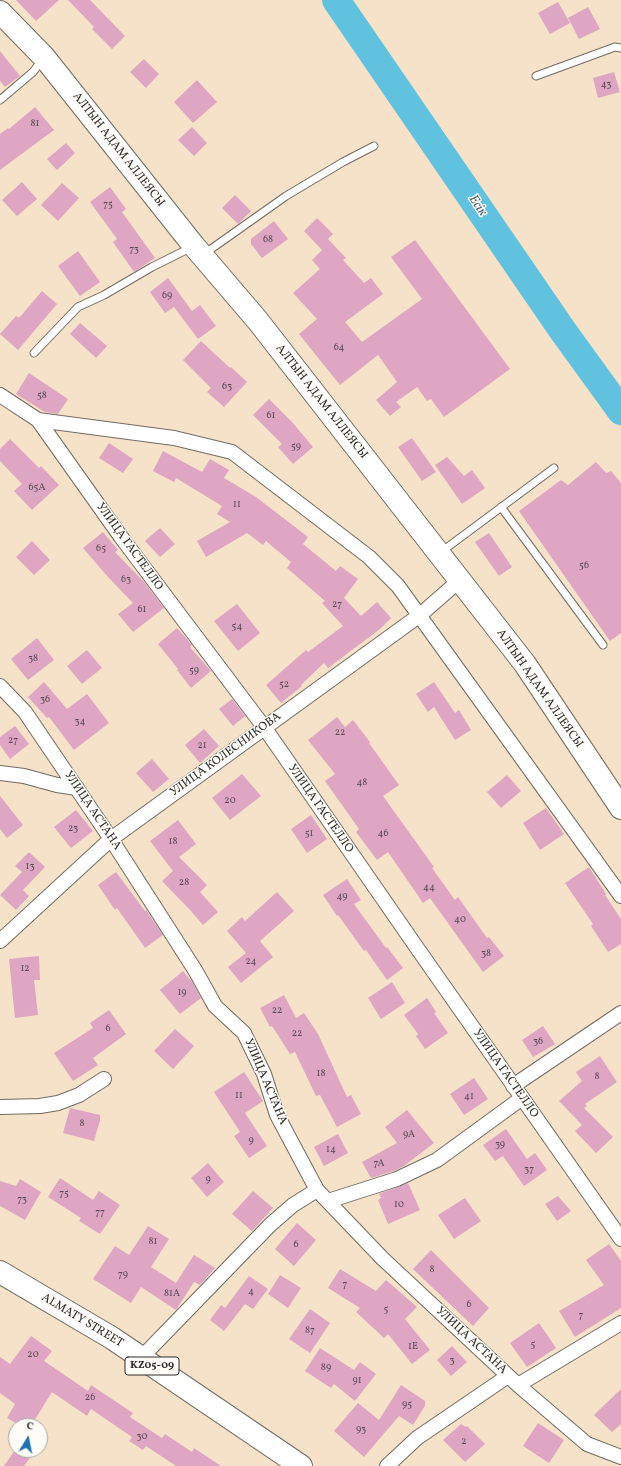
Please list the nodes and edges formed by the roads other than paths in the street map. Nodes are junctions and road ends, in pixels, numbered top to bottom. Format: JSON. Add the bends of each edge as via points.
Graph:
{"nodes":[{"id":1,"x":0,"y":12,"type":"edge"},
{"id":2,"x":621,"y":48,"type":"edge"},
{"id":3,"x":44,"y":57,"type":"junction"},
{"id":4,"x":536,"y":76,"type":"dead end"},
{"id":5,"x":0,"y":100,"type":"edge"},
{"id":6,"x":374,"y":146,"type":"dead end"},
{"id":7,"x":198,"y":251,"type":"junction"},
{"id":8,"x":34,"y":353,"type":"dead end"},
{"id":9,"x":0,"y":395,"type":"edge"},
{"id":10,"x":38,"y":420,"type":"junction"},
{"id":11,"x":554,"y":468,"type":"dead end"},
{"id":12,"x":502,"y":507,"type":"junction"},
{"id":13,"x":439,"y":554,"type":"junction"},
{"id":14,"x":460,"y":580,"type":"junction"},
{"id":15,"x":420,"y":615,"type":"junction"},
{"id":16,"x":603,"y":645,"type":"dead end"},
{"id":17,"x":0,"y":686,"type":"edge"},
{"id":18,"x":264,"y":727,"type":"junction"},
{"id":19,"x":0,"y":773,"type":"edge"},
{"id":20,"x":77,"y":788,"type":"junction"},
{"id":21,"x":621,"y":808,"type":"edge"},
{"id":22,"x":111,"y":839,"type":"junction"},
{"id":23,"x":621,"y":896,"type":"edge"},
{"id":24,"x":0,"y":941,"type":"edge"},
{"id":25,"x":621,"y":1013,"type":"edge"},
{"id":26,"x":104,"y":1079,"type":"dead end"},
{"id":27,"x":513,"y":1086,"type":"junction"},
{"id":28,"x":522,"y":1098,"type":"junction"},
{"id":29,"x":0,"y":1107,"type":"edge"},
{"id":30,"x":317,"y":1190,"type":"junction"},
{"id":31,"x":328,"y":1201,"type":"junction"},
{"id":32,"x":621,"y":1239,"type":"edge"},
{"id":33,"x":0,"y":1272,"type":"edge"},
{"id":34,"x":621,"y":1323,"type":"edge"},
{"id":35,"x":141,"y":1358,"type":"junction"},
{"id":36,"x":513,"y":1381,"type":"junction"},
{"id":37,"x":621,"y":1458,"type":"edge"},
{"id":38,"x":301,"y":1466,"type":"edge"},
{"id":39,"x":387,"y":1466,"type":"edge"}],
"edges":[{"from":1,"to":3,"type":"main road","name":"АЛТЫН АДАМ АЛЛЕЯСЫ"},
{"from":2,"to":4,"type":"lane","via":[[615,47]]},
{"from":3,"to":5,"type":"lane","via":[[33,72]]},
{"from":3,"to":7,"type":"main road","name":"АЛТЫН АДАМ АЛЛЕЯСЫ"},
{"from":6,"to":7,"type":"lane","via":[[286,196]]},
{"from":7,"to":8,"type":"lane","via":[[152,267],[78,307]]},
{"from":7,"to":13,"type":"main road","name":"АЛТЫН АДАМ АЛЛЕЯСЫ","via":[[258,321]]},
{"from":9,"to":10,"type":"street","name":"УЛИЦА ГАСТЕЛЛО"},
{"from":10,"to":15,"type":"street","via":[[174,438],[232,452],[369,557],[398,586]]},
{"from":10,"to":18,"type":"street","name":"УЛИЦА ГАСТЕЛЛО","via":[[121,537]]},
{"from":11,"to":12,"type":"lane"},
{"from":12,"to":13,"type":"lane"},
{"from":12,"to":16,"type":"lane"},
{"from":13,"to":14,"type":"main road","name":"АЛТЫН АДАМ АЛЛЕЯСЫ"},
{"from":14,"to":15,"type":"street","name":"УЛИЦА КОЛЕСНИКОВА"},
{"from":14,"to":21,"type":"main road","name":"АЛТЫН АДАМ АЛЛЕЯСЫ","via":[[525,664]]},
{"from":15,"to":18,"type":"street","name":"УЛИЦА КОЛЕСНИКОВА"},
{"from":15,"to":23,"type":"street"},
{"from":17,"to":20,"type":"street","name":"УЛИЦА АСТАНА","via":[[25,712]]},
{"from":18,"to":22,"type":"street","name":"УЛИЦА КОЛЕСНИКОВА"},
{"from":18,"to":27,"type":"street","name":"УЛИЦА ГАСТЕЛЛО"},
{"from":19,"to":20,"type":"street"},
{"from":20,"to":22,"type":"street","name":"УЛИЦА АСТАНА"},
{"from":22,"to":24,"type":"street","name":"УЛИЦА КОЛЕСНИКОВА"},
{"from":22,"to":30,"type":"street","name":"УЛИЦА АСТАНА","via":[[195,970],[215,1006],[244,1034],[264,1074],[277,1115]]},
{"from":25,"to":27,"type":"street"},
{"from":26,"to":29,"type":"street","via":[[79,1095],[58,1103]]},
{"from":27,"to":28,"type":"street","name":"УЛИЦА ГАСТЕЛЛО"},
{"from":28,"to":31,"type":"street","via":[[437,1160],[397,1179]]},
{"from":28,"to":32,"type":"street","name":"УЛИЦА ГАСТЕЛЛО"},
{"from":30,"to":31,"type":"street","name":"УЛИЦА АСТАНА"},
{"from":30,"to":35,"type":"street","via":[[293,1205],[270,1225]]},
{"from":31,"to":36,"type":"street","name":"УЛИЦА АСТАНА","via":[[382,1258]]},
{"from":33,"to":35,"type":"main road","name":"ALMATY STREET","number":"KZ05-09"},
{"from":34,"to":36,"type":"street"},
{"from":35,"to":38,"type":"main road","name":"ALMATY STREET","number":"KZ05-09"},
{"from":36,"to":37,"type":"street","name":"УЛИЦА АСТАНА","via":[[587,1444]]},
{"from":36,"to":39,"type":"street","via":[[417,1438]]}]}
